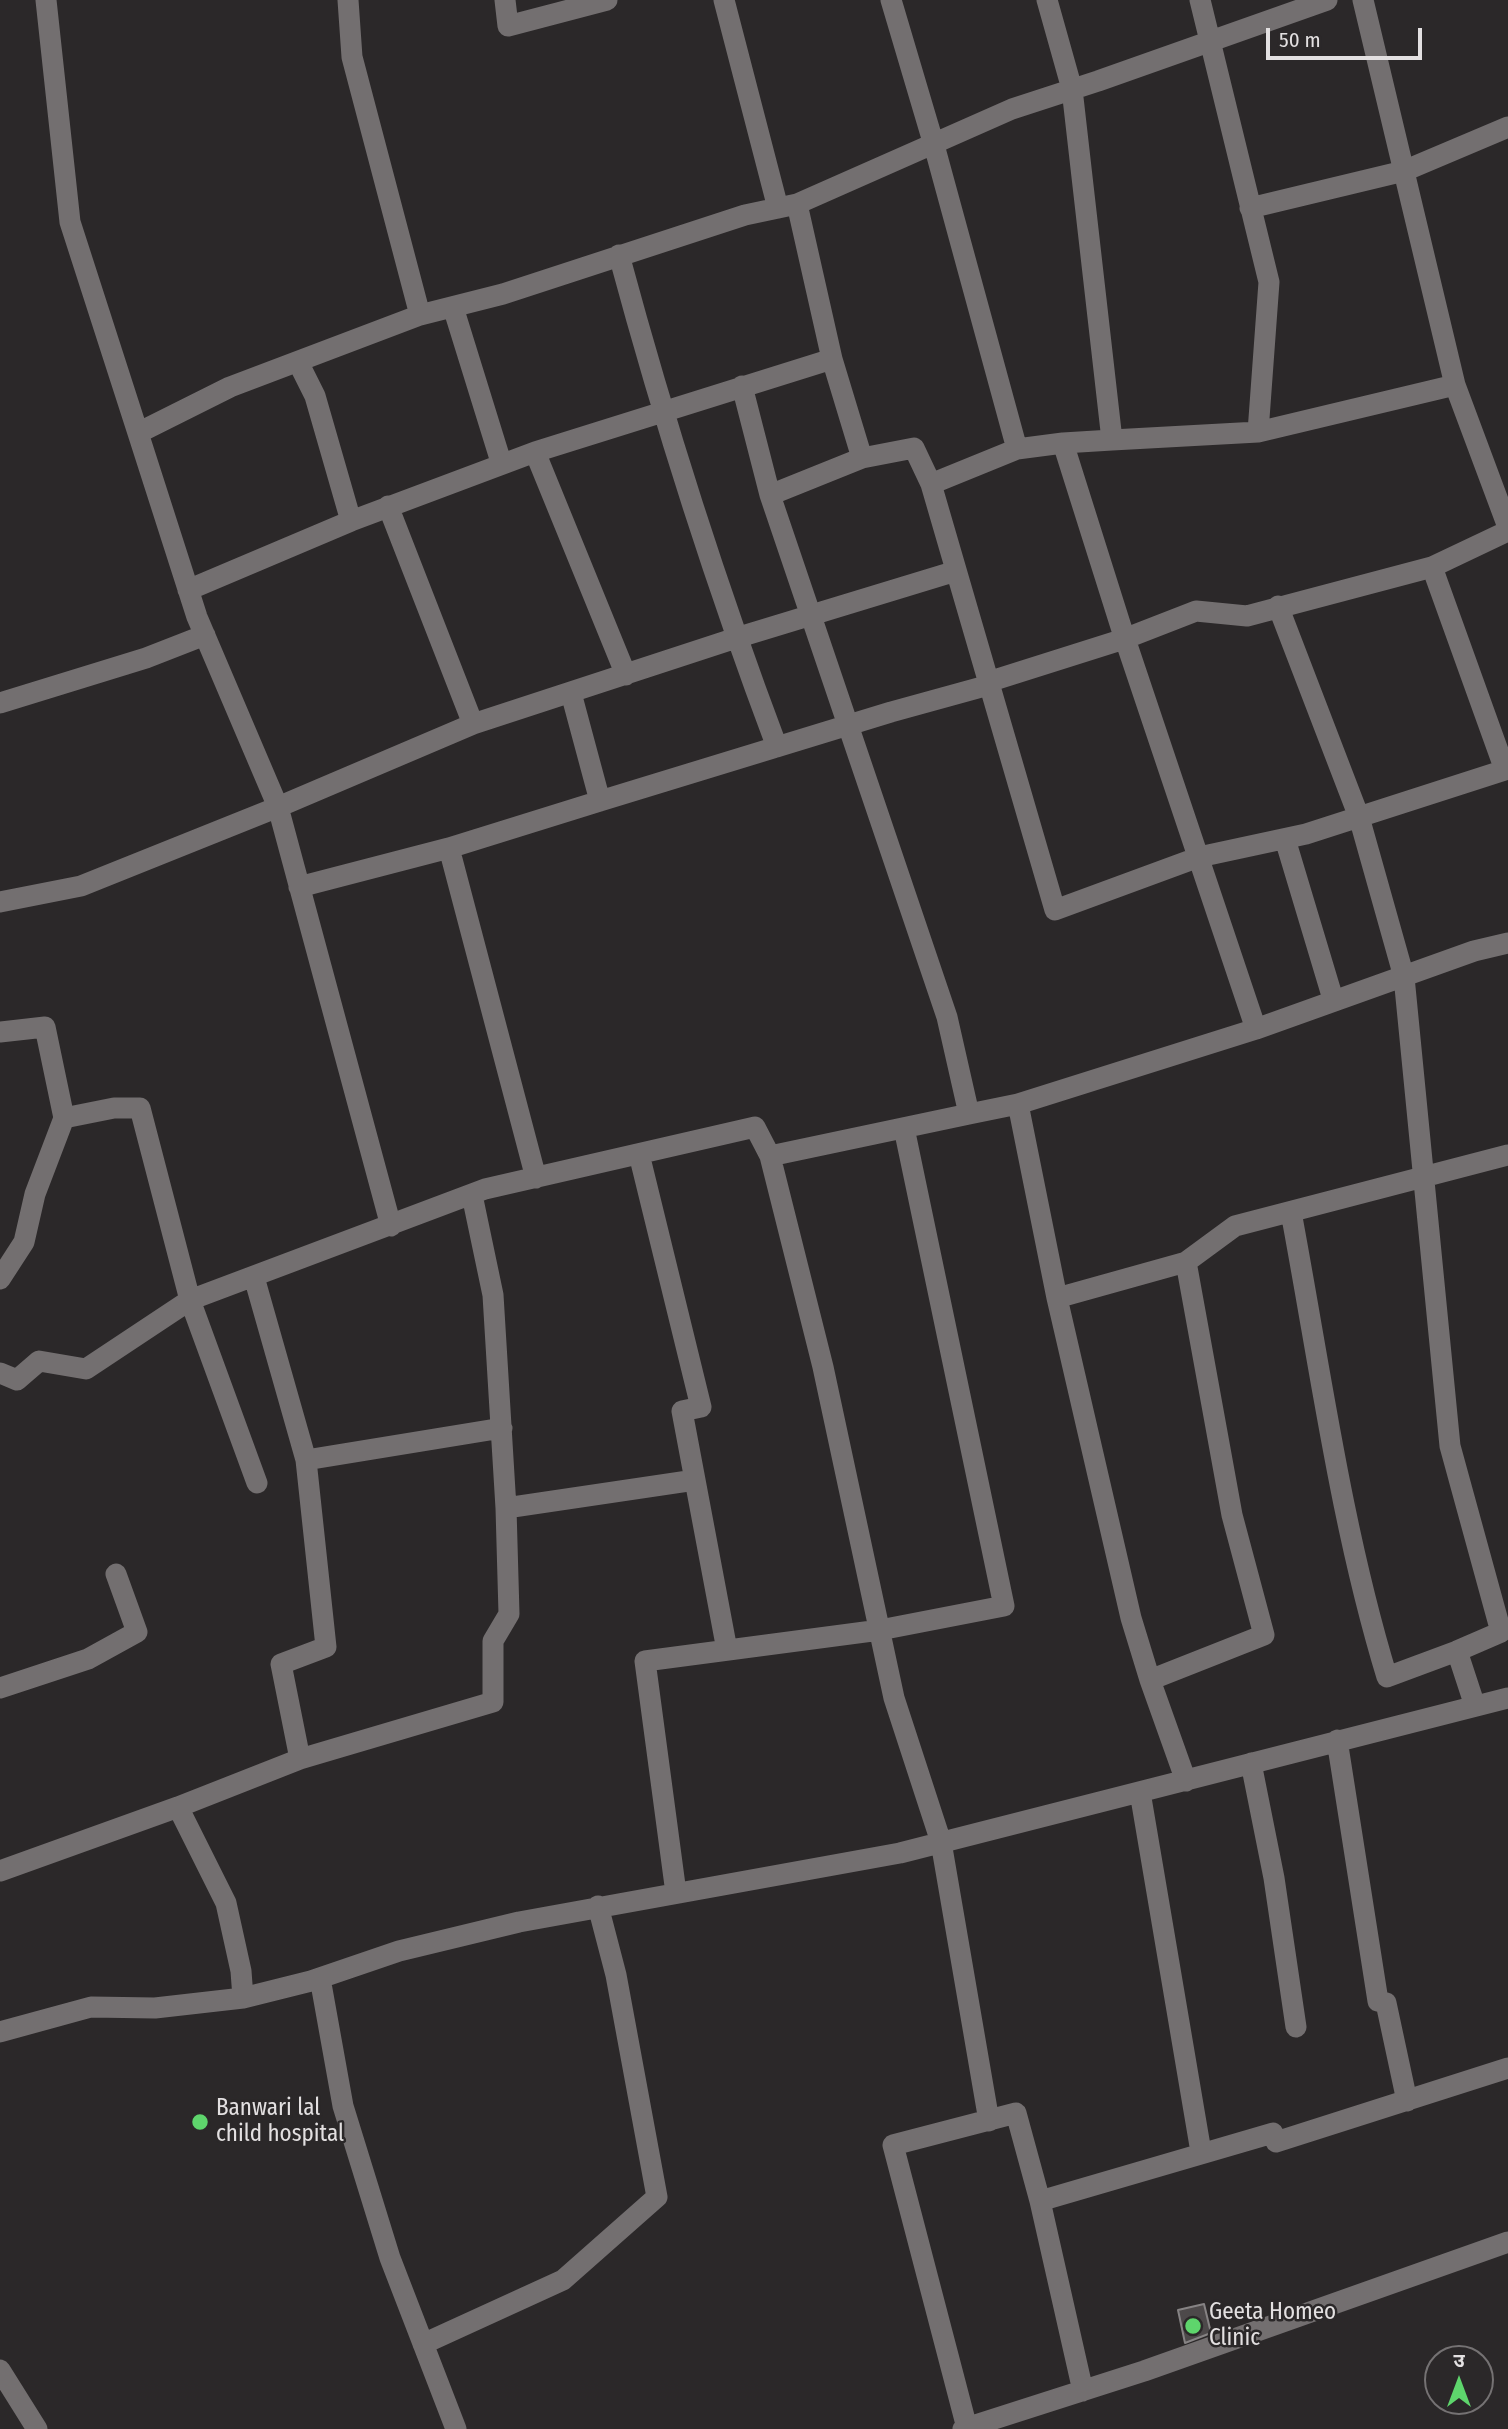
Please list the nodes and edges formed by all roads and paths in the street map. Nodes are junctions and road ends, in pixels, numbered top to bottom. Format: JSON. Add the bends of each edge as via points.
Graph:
{"nodes":[{"id":1,"x":46,"y":0,"type":"edge"},
{"id":2,"x":348,"y":0,"type":"edge"},
{"id":3,"x":505,"y":0,"type":"edge"},
{"id":4,"x":607,"y":0,"type":"edge"},
{"id":5,"x":724,"y":0,"type":"edge"},
{"id":6,"x":891,"y":0,"type":"edge"},
{"id":7,"x":1047,"y":0,"type":"edge"},
{"id":8,"x":1200,"y":0,"type":"edge"},
{"id":9,"x":1327,"y":0,"type":"edge"},
{"id":10,"x":1363,"y":0,"type":"edge"},
{"id":11,"x":1211,"y":41,"type":"junction"},
{"id":12,"x":1072,"y":89,"type":"junction"},
{"id":13,"x":1508,"y":127,"type":"edge"},
{"id":14,"x":934,"y":145,"type":"junction"},
{"id":15,"x":1404,"y":170,"type":"junction"},
{"id":16,"x":787,"y":206,"type":"junction"},
{"id":17,"x":1250,"y":208,"type":"junction"},
{"id":18,"x":619,"y":255,"type":"junction"},
{"id":19,"x":453,"y":307,"type":"junction"},
{"id":20,"x":420,"y":314,"type":"junction"},
{"id":21,"x":832,"y":359,"type":"junction"},
{"id":22,"x":298,"y":362,"type":"junction"},
{"id":23,"x":1455,"y":385,"type":"junction"},
{"id":24,"x":742,"y":386,"type":"junction"},
{"id":25,"x":662,"y":411,"type":"junction"},
{"id":26,"x":1258,"y":432,"type":"junction"},
{"id":27,"x":138,"y":433,"type":"junction"},
{"id":28,"x":1112,"y":440,"type":"junction"},
{"id":29,"x":1063,"y":443,"type":"junction"},
{"id":30,"x":1017,"y":449,"type":"junction"},
{"id":31,"x":535,"y":452,"type":"junction"},
{"id":32,"x":862,"y":458,"type":"junction"},
{"id":33,"x":501,"y":462,"type":"junction"},
{"id":34,"x":931,"y":484,"type":"junction"},
{"id":35,"x":770,"y":495,"type":"junction"},
{"id":36,"x":388,"y":506,"type":"junction"},
{"id":37,"x":351,"y":522,"type":"junction"},
{"id":38,"x":1508,"y":529,"type":"edge"},
{"id":39,"x":1432,"y":567,"type":"junction"},
{"id":40,"x":956,"y":571,"type":"junction"},
{"id":41,"x":188,"y":590,"type":"junction"},
{"id":42,"x":1278,"y":606,"type":"junction"},
{"id":43,"x":810,"y":617,"type":"junction"},
{"id":44,"x":205,"y":635,"type":"junction"},
{"id":45,"x":736,"y":638,"type":"junction"},
{"id":46,"x":1124,"y":639,"type":"junction"},
{"id":47,"x":626,"y":675,"type":"junction"},
{"id":48,"x":988,"y":684,"type":"junction"},
{"id":49,"x":571,"y":693,"type":"junction"},
{"id":50,"x":0,"y":703,"type":"edge"},
{"id":51,"x":473,"y":724,"type":"junction"},
{"id":52,"x":847,"y":725,"type":"junction"},
{"id":53,"x":777,"y":747,"type":"junction"},
{"id":54,"x":1507,"y":770,"type":"edge"},
{"id":55,"x":600,"y":801,"type":"junction"},
{"id":56,"x":278,"y":807,"type":"junction"},
{"id":57,"x":1359,"y":817,"type":"junction"},
{"id":58,"x":1285,"y":839,"type":"junction"},
{"id":59,"x":449,"y":848,"type":"junction"},
{"id":60,"x":1199,"y":857,"type":"junction"},
{"id":61,"x":299,"y":887,"type":"junction"},
{"id":62,"x":0,"y":902,"type":"edge"},
{"id":63,"x":1508,"y":943,"type":"edge"},
{"id":64,"x":1404,"y":977,"type":"junction"},
{"id":65,"x":1333,"y":999,"type":"junction"},
{"id":66,"x":1256,"y":1029,"type":"junction"},
{"id":67,"x":0,"y":1032,"type":"edge"},
{"id":68,"x":1018,"y":1104,"type":"junction"},
{"id":69,"x":969,"y":1114,"type":"junction"},
{"id":70,"x":64,"y":1118,"type":"junction"},
{"id":71,"x":904,"y":1128,"type":"junction"},
{"id":72,"x":639,"y":1154,"type":"junction"},
{"id":73,"x":1508,"y":1155,"type":"edge"},
{"id":74,"x":770,"y":1156,"type":"junction"},
{"id":75,"x":536,"y":1178,"type":"junction"},
{"id":76,"x":1425,"y":1179,"type":"junction"},
{"id":77,"x":472,"y":1195,"type":"junction"},
{"id":78,"x":1291,"y":1212,"type":"junction"},
{"id":79,"x":391,"y":1226,"type":"junction"},
{"id":80,"x":1186,"y":1262,"type":"junction"},
{"id":81,"x":254,"y":1277,"type":"junction"},
{"id":82,"x":0,"y":1279,"type":"edge"},
{"id":83,"x":1057,"y":1298,"type":"junction"},
{"id":84,"x":190,"y":1300,"type":"junction"},
{"id":85,"x":0,"y":1373,"type":"edge"},
{"id":86,"x":502,"y":1428,"type":"junction"},
{"id":87,"x":306,"y":1460,"type":"junction"},
{"id":88,"x":695,"y":1480,"type":"junction"},
{"id":89,"x":257,"y":1483,"type":"dead end"},
{"id":90,"x":506,"y":1508,"type":"junction"},
{"id":91,"x":116,"y":1574,"type":"dead end"},
{"id":92,"x":880,"y":1630,"type":"junction"},
{"id":93,"x":1505,"y":1631,"type":"edge"},
{"id":94,"x":727,"y":1650,"type":"junction"},
{"id":95,"x":1457,"y":1651,"type":"junction"},
{"id":96,"x":1150,"y":1680,"type":"junction"},
{"id":97,"x":0,"y":1688,"type":"edge"},
{"id":98,"x":1508,"y":1698,"type":"edge"},
{"id":99,"x":1475,"y":1706,"type":"junction"},
{"id":100,"x":1337,"y":1740,"type":"junction"},
{"id":101,"x":300,"y":1759,"type":"junction"},
{"id":102,"x":1251,"y":1763,"type":"junction"},
{"id":103,"x":1186,"y":1781,"type":"junction"},
{"id":104,"x":1140,"y":1792,"type":"junction"},
{"id":105,"x":178,"y":1807,"type":"junction"},
{"id":106,"x":942,"y":1842,"type":"junction"},
{"id":107,"x":0,"y":1871,"type":"edge"},
{"id":108,"x":676,"y":1893,"type":"junction"},
{"id":109,"x":598,"y":1906,"type":"junction"},
{"id":110,"x":320,"y":1978,"type":"junction"},
{"id":111,"x":243,"y":1998,"type":"junction"},
{"id":112,"x":1296,"y":2027,"type":"dead end"},
{"id":113,"x":0,"y":2032,"type":"edge"},
{"id":114,"x":1508,"y":2067,"type":"edge"},
{"id":115,"x":1407,"y":2101,"type":"junction"},
{"id":116,"x":989,"y":2120,"type":"junction"},
{"id":117,"x":1201,"y":2152,"type":"junction"},
{"id":118,"x":1040,"y":2201,"type":"junction"},
{"id":119,"x":1508,"y":2242,"type":"edge"},
{"id":120,"x":424,"y":2344,"type":"junction"},
{"id":121,"x":0,"y":2370,"type":"edge"},
{"id":122,"x":1083,"y":2391,"type":"junction"},
{"id":123,"x":965,"y":2428,"type":"edge"},
{"id":124,"x":37,"y":2429,"type":"edge"},
{"id":125,"x":456,"y":2429,"type":"edge"}],
"edges":[{"from":1,"to":27,"type":"street","via":[[70,222]]},
{"from":2,"to":20,"type":"street","via":[[352,57]]},
{"from":3,"to":4,"type":"street","via":[[508,26]]},
{"from":5,"to":16,"type":"street"},
{"from":6,"to":14,"type":"street"},
{"from":7,"to":12,"type":"street"},
{"from":8,"to":11,"type":"street"},
{"from":9,"to":11,"type":"street"},
{"from":10,"to":15,"type":"street"},
{"from":11,"to":12,"type":"street"},
{"from":11,"to":17,"type":"street"},
{"from":12,"to":14,"type":"street","via":[[1012,109]]},
{"from":12,"to":28,"type":"street"},
{"from":13,"to":15,"type":"street"},
{"from":14,"to":16,"type":"street"},
{"from":14,"to":30,"type":"street"},
{"from":15,"to":17,"type":"street"},
{"from":15,"to":23,"type":"street"},
{"from":16,"to":18,"type":"street"},
{"from":16,"to":21,"type":"street"},
{"from":17,"to":26,"type":"street","via":[[1269,282]]},
{"from":18,"to":19,"type":"street"},
{"from":18,"to":25,"type":"street"},
{"from":19,"to":20,"type":"street"},
{"from":19,"to":33,"type":"street"},
{"from":20,"to":22,"type":"street"},
{"from":21,"to":24,"type":"street"},
{"from":21,"to":32,"type":"street"},
{"from":22,"to":27,"type":"street","via":[[230,387]]},
{"from":22,"to":37,"type":"street","via":[[315,396]]},
{"from":23,"to":26,"type":"street"},
{"from":23,"to":38,"type":"street"},
{"from":24,"to":25,"type":"street"},
{"from":24,"to":35,"type":"street"},
{"from":25,"to":31,"type":"street"},
{"from":25,"to":45,"type":"street"},
{"from":26,"to":28,"type":"street"},
{"from":27,"to":41,"type":"street"},
{"from":28,"to":29,"type":"street"},
{"from":29,"to":30,"type":"street"},
{"from":29,"to":46,"type":"street"},
{"from":30,"to":34,"type":"street"},
{"from":31,"to":33,"type":"street"},
{"from":31,"to":47,"type":"street"},
{"from":32,"to":34,"type":"street","via":[[914,448]]},
{"from":32,"to":35,"type":"street"},
{"from":33,"to":36,"type":"street"},
{"from":34,"to":40,"type":"street"},
{"from":35,"to":43,"type":"street"},
{"from":36,"to":37,"type":"street"},
{"from":36,"to":51,"type":"street"},
{"from":37,"to":41,"type":"street"},
{"from":38,"to":39,"type":"street"},
{"from":39,"to":42,"type":"street"},
{"from":39,"to":54,"type":"street"},
{"from":40,"to":43,"type":"street"},
{"from":40,"to":48,"type":"street"},
{"from":41,"to":44,"type":"street"},
{"from":42,"to":46,"type":"street","via":[[1247,616],[1196,611]]},
{"from":42,"to":57,"type":"street"},
{"from":43,"to":45,"type":"street"},
{"from":43,"to":52,"type":"street"},
{"from":44,"to":50,"type":"street"},
{"from":44,"to":56,"type":"street"},
{"from":45,"to":47,"type":"street"},
{"from":45,"to":53,"type":"street"},
{"from":46,"to":48,"type":"street"},
{"from":46,"to":60,"type":"street"},
{"from":47,"to":49,"type":"street"},
{"from":48,"to":52,"type":"street"},
{"from":48,"to":60,"type":"street","via":[[1055,910]]},
{"from":49,"to":51,"type":"street"},
{"from":49,"to":55,"type":"street"},
{"from":51,"to":56,"type":"street"},
{"from":52,"to":53,"type":"street"},
{"from":52,"to":69,"type":"street","via":[[947,1017]]},
{"from":53,"to":55,"type":"street"},
{"from":54,"to":57,"type":"street"},
{"from":55,"to":59,"type":"street"},
{"from":56,"to":61,"type":"street"},
{"from":56,"to":62,"type":"street","via":[[81,886]]},
{"from":57,"to":58,"type":"street"},
{"from":57,"to":64,"type":"street"},
{"from":58,"to":60,"type":"street"},
{"from":58,"to":65,"type":"street"},
{"from":59,"to":61,"type":"street"},
{"from":59,"to":75,"type":"street"},
{"from":60,"to":66,"type":"street"},
{"from":61,"to":79,"type":"street"},
{"from":63,"to":64,"type":"street"},
{"from":64,"to":65,"type":"street"},
{"from":64,"to":76,"type":"street"},
{"from":65,"to":66,"type":"street"},
{"from":66,"to":68,"type":"street"},
{"from":67,"to":70,"type":"street","via":[[46,1027]]},
{"from":68,"to":69,"type":"street"},
{"from":68,"to":83,"type":"street"},
{"from":69,"to":71,"type":"street"},
{"from":70,"to":82,"type":"street","via":[[34,1194],[24,1242]]},
{"from":70,"to":84,"type":"street","via":[[140,1108]]},
{"from":71,"to":74,"type":"street"},
{"from":71,"to":92,"type":"street","via":[[1004,1606]]},
{"from":72,"to":74,"type":"street","via":[[755,1127]]},
{"from":72,"to":75,"type":"street"},
{"from":72,"to":88,"type":"street","via":[[701,1407],[682,1411]]},
{"from":73,"to":76,"type":"street"},
{"from":74,"to":92,"type":"street","via":[[823,1367]]},
{"from":75,"to":77,"type":"street"},
{"from":76,"to":78,"type":"street"},
{"from":76,"to":93,"type":"street","via":[[1450,1447]]},
{"from":77,"to":79,"type":"street"},
{"from":77,"to":86,"type":"street","via":[[493,1294]]},
{"from":78,"to":80,"type":"street","via":[[1235,1227]]},
{"from":78,"to":95,"type":"street","via":[[1345,1506],[1387,1678]]},
{"from":79,"to":81,"type":"street"},
{"from":80,"to":83,"type":"street"},
{"from":80,"to":96,"type":"street","via":[[1233,1515],[1264,1635]]},
{"from":81,"to":84,"type":"street"},
{"from":81,"to":87,"type":"street"},
{"from":83,"to":96,"type":"street","via":[[1131,1618]]},
{"from":84,"to":85,"type":"street","via":[[86,1370],[39,1361],[17,1380]]},
{"from":84,"to":89,"type":"street"},
{"from":86,"to":87,"type":"street"},
{"from":86,"to":90,"type":"street"},
{"from":87,"to":101,"type":"street","via":[[326,1647],[281,1664]]},
{"from":88,"to":90,"type":"street"},
{"from":88,"to":94,"type":"street"},
{"from":90,"to":101,"type":"street","via":[[509,1614],[493,1641],[493,1702]]},
{"from":91,"to":97,"type":"street","via":[[137,1632],[88,1659]]},
{"from":92,"to":94,"type":"street"},
{"from":92,"to":106,"type":"street","via":[[894,1698]]},
{"from":93,"to":95,"type":"street"},
{"from":94,"to":108,"type":"street","via":[[645,1661]]},
{"from":95,"to":99,"type":"street"},
{"from":96,"to":103,"type":"street"},
{"from":98,"to":99,"type":"street"},
{"from":99,"to":100,"type":"street"},
{"from":100,"to":102,"type":"street"},
{"from":100,"to":115,"type":"street","via":[[1378,2001],[1386,2003]]},
{"from":101,"to":105,"type":"street"},
{"from":102,"to":103,"type":"street"},
{"from":102,"to":112,"type":"street"},
{"from":103,"to":104,"type":"street"},
{"from":104,"to":106,"type":"street"},
{"from":104,"to":117,"type":"street"},
{"from":105,"to":107,"type":"street"},
{"from":105,"to":111,"type":"street","via":[[226,1903]]},
{"from":106,"to":108,"type":"street"},
{"from":106,"to":116,"type":"street"},
{"from":108,"to":109,"type":"street"},
{"from":109,"to":110,"type":"street","via":[[399,1951]]},
{"from":109,"to":120,"type":"street","via":[[616,1976],[657,2197],[564,2280]]},
{"from":110,"to":111,"type":"street"},
{"from":110,"to":120,"type":"street","via":[[343,2106],[390,2258]]},
{"from":111,"to":113,"type":"street","via":[[155,2008],[91,2007]]},
{"from":114,"to":115,"type":"street"},
{"from":115,"to":117,"type":"street","via":[[1276,2142],[1273,2133]]},
{"from":116,"to":118,"type":"street","via":[[1016,2113]]},
{"from":116,"to":123,"type":"street","via":[[893,2145]]},
{"from":117,"to":118,"type":"street"},
{"from":118,"to":122,"type":"street"},
{"from":119,"to":122,"type":"street"},
{"from":120,"to":125,"type":"street"},
{"from":121,"to":124,"type":"street"},
{"from":122,"to":123,"type":"street"}]}
